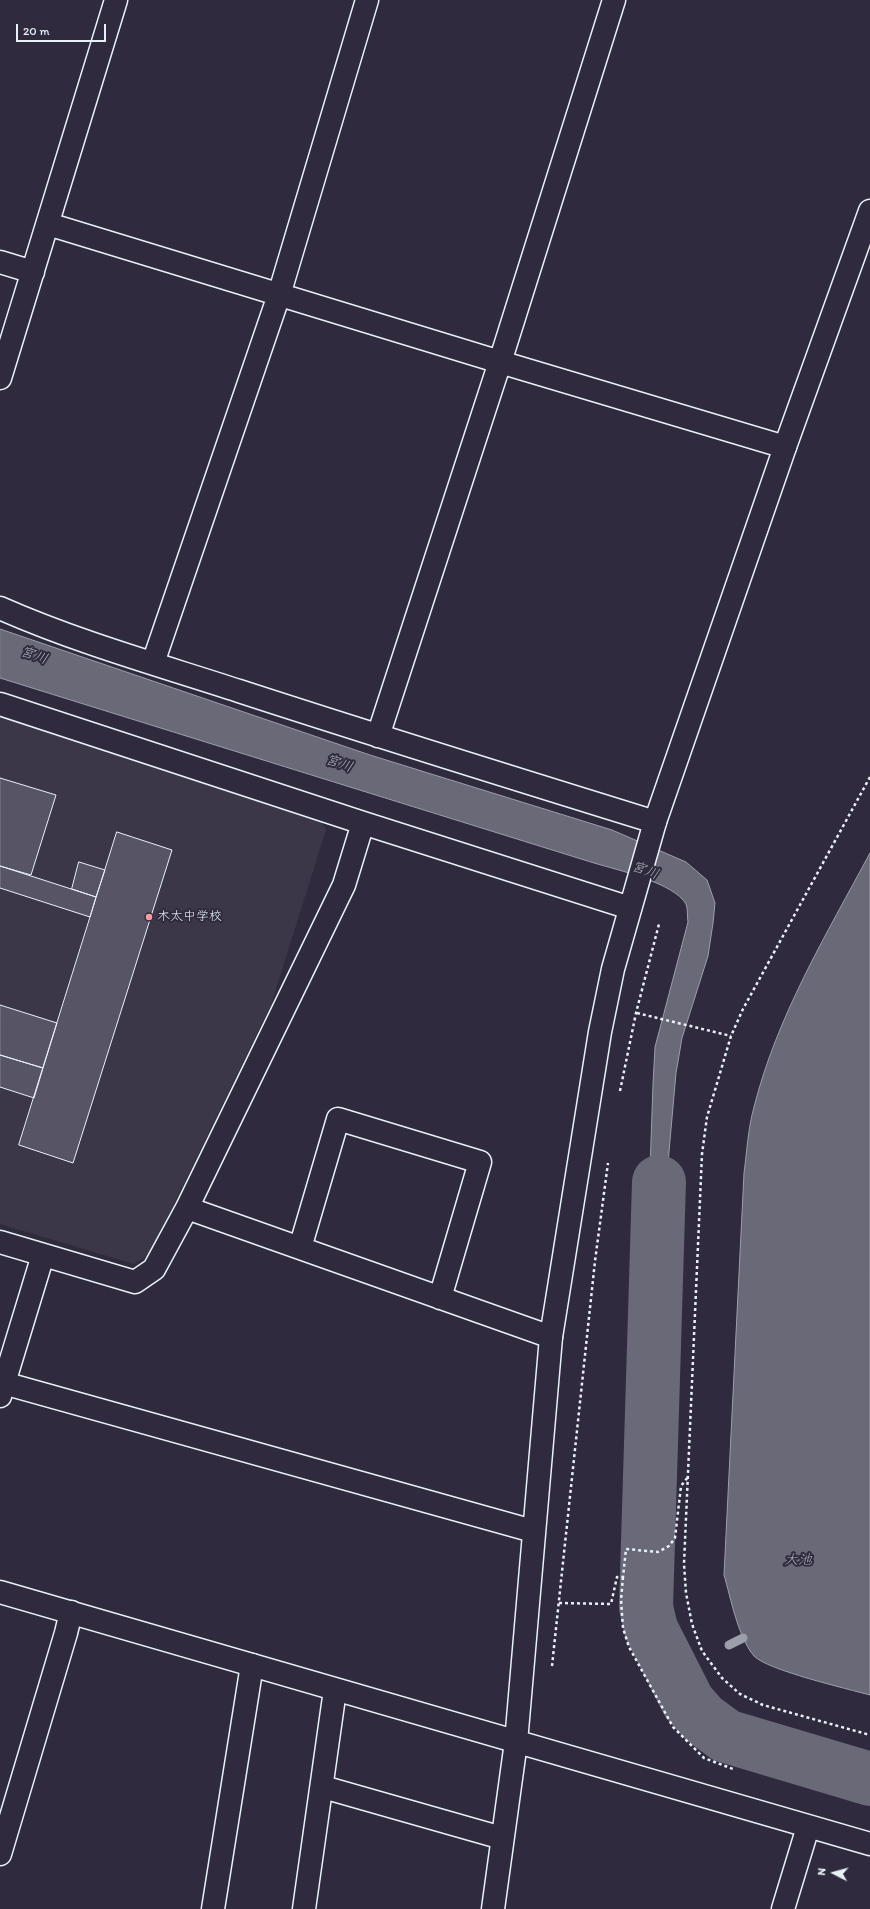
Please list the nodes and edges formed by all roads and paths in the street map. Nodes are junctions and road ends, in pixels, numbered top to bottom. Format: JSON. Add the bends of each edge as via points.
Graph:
{"nodes":[{"id":1,"x":116,"y":0,"type":"edge"},
{"id":2,"x":367,"y":0,"type":"edge"},
{"id":3,"x":614,"y":0,"type":"edge"},
{"id":4,"x":870,"y":211,"type":"edge"},
{"id":5,"x":48,"y":224,"type":"junction"},
{"id":6,"x":0,"y":262,"type":"edge"},
{"id":7,"x":33,"y":272,"type":"junction"},
{"id":8,"x":279,"y":295,"type":"junction"},
{"id":9,"x":500,"y":362,"type":"junction"},
{"id":10,"x":2,"y":366,"type":"edge"},
{"id":11,"x":785,"y":447,"type":"junction"},
{"id":12,"x":0,"y":608,"type":"edge"},
{"id":13,"x":153,"y":663,"type":"junction"},
{"id":14,"x":0,"y":704,"type":"edge"},
{"id":15,"x":378,"y":736,"type":"junction"},
{"id":16,"x":870,"y":777,"type":"edge"},
{"id":17,"x":363,"y":823,"type":"junction"},
{"id":18,"x":653,"y":829,"type":"junction"},
{"id":19,"x":632,"y":902,"type":"junction"},
{"id":20,"x":659,"y":924,"type":"dead end"},
{"id":21,"x":636,"y":1013,"type":"junction"},
{"id":22,"x":731,"y":1036,"type":"junction"},
{"id":23,"x":618,"y":1099,"type":"dead end"},
{"id":24,"x":609,"y":1160,"type":"dead end"},
{"id":25,"x":187,"y":1208,"type":"junction"},
{"id":26,"x":0,"y":1242,"type":"edge"},
{"id":27,"x":300,"y":1248,"type":"junction"},
{"id":28,"x":43,"y":1255,"type":"junction"},
{"id":29,"x":440,"y":1298,"type":"junction"},
{"id":30,"x":551,"y":1337,"type":"junction"},
{"id":31,"x":1,"y":1388,"type":"edge"},
{"id":32,"x":688,"y":1477,"type":"junction"},
{"id":33,"x":533,"y":1532,"type":"junction"},
{"id":34,"x":623,"y":1577,"type":"junction"},
{"id":35,"x":0,"y":1592,"type":"edge"},
{"id":36,"x":559,"y":1603,"type":"junction"},
{"id":37,"x":71,"y":1612,"type":"junction"},
{"id":38,"x":252,"y":1665,"type":"junction"},
{"id":39,"x":551,"y":1671,"type":"dead end"},
{"id":40,"x":335,"y":1690,"type":"junction"},
{"id":41,"x":870,"y":1735,"type":"edge"},
{"id":42,"x":516,"y":1742,"type":"junction"},
{"id":43,"x":733,"y":1769,"type":"dead end"},
{"id":44,"x":323,"y":1787,"type":"junction"},
{"id":45,"x":808,"y":1826,"type":"junction"},
{"id":46,"x":502,"y":1838,"type":"junction"},
{"id":47,"x":870,"y":1844,"type":"edge"},
{"id":48,"x":0,"y":1854,"type":"edge"},
{"id":49,"x":213,"y":1909,"type":"edge"},
{"id":50,"x":304,"y":1909,"type":"edge"},
{"id":51,"x":493,"y":1909,"type":"edge"},
{"id":52,"x":783,"y":1909,"type":"edge"}],
"edges":[{"from":1,"to":5,"type":"street"},
{"from":2,"to":8,"type":"street"},
{"from":3,"to":9,"type":"street"},
{"from":4,"to":11,"type":"street"},
{"from":5,"to":7,"type":"street"},
{"from":5,"to":8,"type":"street"},
{"from":6,"to":7,"type":"street"},
{"from":7,"to":10,"type":"street"},
{"from":8,"to":9,"type":"street"},
{"from":8,"to":13,"type":"street"},
{"from":9,"to":11,"type":"street"},
{"from":9,"to":15,"type":"street"},
{"from":11,"to":18,"type":"street"},
{"from":12,"to":13,"type":"street","via":[[28,621]]},
{"from":13,"to":15,"type":"street"},
{"from":14,"to":17,"type":"street"},
{"from":15,"to":18,"type":"street"},
{"from":16,"to":22,"type":"path","via":[[743,1009]]},
{"from":17,"to":19,"type":"street"},
{"from":17,"to":25,"type":"street","via":[[344,885]]},
{"from":18,"to":19,"type":"street"},
{"from":19,"to":30,"type":"street","via":[[613,969],[600,1032]]},
{"from":20,"to":21,"type":"path"},
{"from":21,"to":22,"type":"path"},
{"from":21,"to":23,"type":"path"},
{"from":22,"to":32,"type":"path","via":[[707,1117],[702,1154]]},
{"from":24,"to":36,"type":"path","via":[[595,1261]]},
{"from":25,"to":27,"type":"street"},
{"from":25,"to":28,"type":"street","via":[[154,1269],[135,1282]]},
{"from":26,"to":28,"type":"street"},
{"from":27,"to":29,"type":"street"},
{"from":27,"to":29,"type":"street","via":[[338,1119],[480,1162]]},
{"from":28,"to":31,"type":"street"},
{"from":29,"to":30,"type":"street"},
{"from":30,"to":33,"type":"street"},
{"from":31,"to":33,"type":"street"},
{"from":32,"to":34,"type":"path","via":[[681,1486],[675,1538],[669,1546],[658,1552],[626,1549]]},
{"from":32,"to":41,"type":"path","via":[[684,1564],[686,1592],[692,1624],[702,1651],[722,1678],[740,1694],[764,1705]]},
{"from":33,"to":42,"type":"street"},
{"from":34,"to":36,"type":"path","via":[[617,1577],[611,1604]]},
{"from":34,"to":43,"type":"path","via":[[621,1600],[623,1628],[627,1640],[673,1727],[704,1758]]},
{"from":35,"to":37,"type":"street"},
{"from":36,"to":39,"type":"path"},
{"from":37,"to":38,"type":"street"},
{"from":37,"to":48,"type":"street"},
{"from":38,"to":40,"type":"street"},
{"from":38,"to":49,"type":"street"},
{"from":40,"to":42,"type":"street"},
{"from":40,"to":44,"type":"street"},
{"from":42,"to":45,"type":"street"},
{"from":42,"to":46,"type":"street"},
{"from":44,"to":46,"type":"street"},
{"from":44,"to":50,"type":"street"},
{"from":45,"to":47,"type":"street"},
{"from":45,"to":52,"type":"street"},
{"from":46,"to":51,"type":"street"}]}
